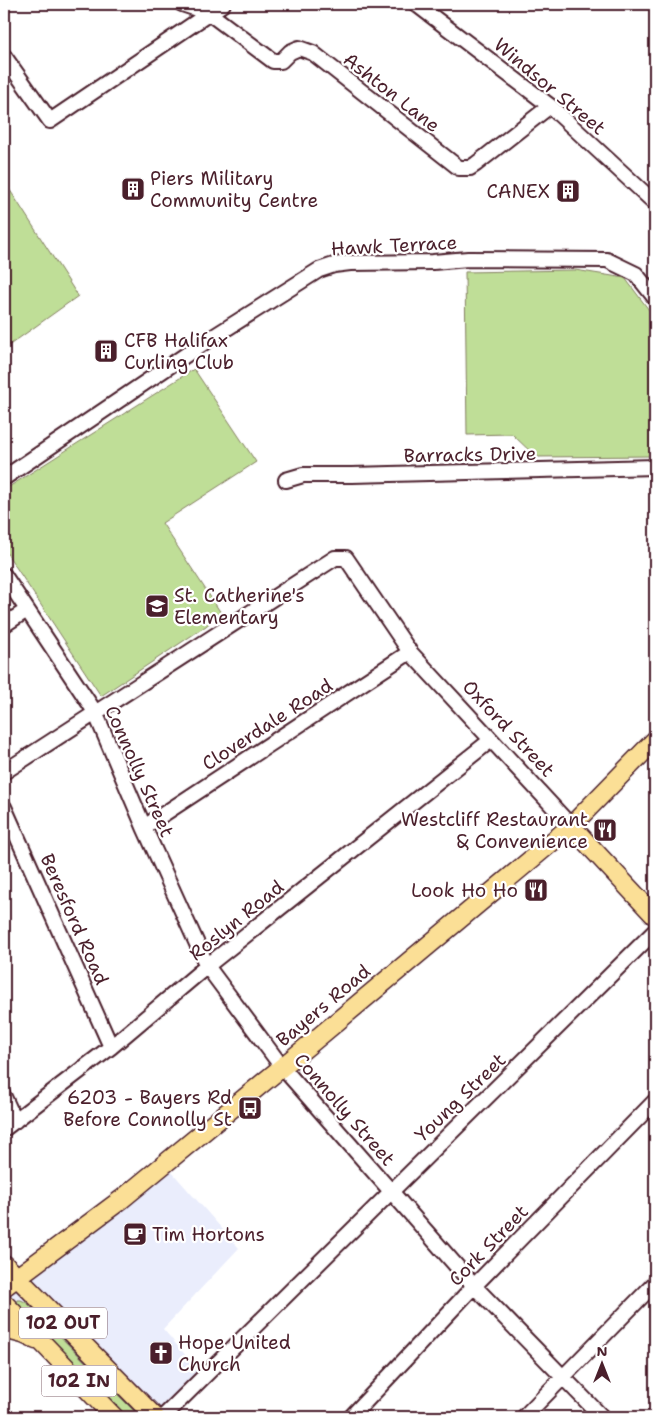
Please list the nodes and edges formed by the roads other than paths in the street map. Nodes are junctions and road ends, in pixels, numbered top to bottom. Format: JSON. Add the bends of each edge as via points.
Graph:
{"nodes":[{"id":1,"x":182,"y":4,"type":"edge"},
{"id":2,"x":223,"y":4,"type":"edge"},
{"id":3,"x":416,"y":4,"type":"edge"},
{"id":4,"x":209,"y":12,"type":"junction"},
{"id":5,"x":4,"y":56,"type":"edge"},
{"id":6,"x":550,"y":106,"type":"junction"},
{"id":7,"x":655,"y":203,"type":"edge"},
{"id":8,"x":655,"y":298,"type":"edge"},
{"id":9,"x":655,"y":467,"type":"edge"},
{"id":10,"x":4,"y":478,"type":"edge"},
{"id":11,"x":286,"y":480,"type":"dead end"},
{"id":12,"x":4,"y":575,"type":"edge"},
{"id":13,"x":27,"y":610,"type":"junction"},
{"id":14,"x":4,"y":625,"type":"edge"},
{"id":15,"x":410,"y":652,"type":"junction"},
{"id":16,"x":95,"y":712,"type":"junction"},
{"id":17,"x":491,"y":740,"type":"junction"},
{"id":18,"x":655,"y":740,"type":"edge"},
{"id":19,"x":4,"y":772,"type":"edge"},
{"id":20,"x":4,"y":807,"type":"edge"},
{"id":21,"x":571,"y":826,"type":"junction"},
{"id":22,"x":144,"y":827,"type":"junction"},
{"id":23,"x":655,"y":916,"type":"edge"},
{"id":24,"x":655,"y":931,"type":"edge"},
{"id":25,"x":207,"y":966,"type":"junction"},
{"id":26,"x":111,"y":1047,"type":"junction"},
{"id":27,"x":282,"y":1067,"type":"junction"},
{"id":28,"x":4,"y":1097,"type":"edge"},
{"id":29,"x":655,"y":1101,"type":"edge"},
{"id":30,"x":9,"y":1125,"type":"edge"},
{"id":31,"x":392,"y":1191,"type":"junction"},
{"id":32,"x":4,"y":1264,"type":"edge"},
{"id":33,"x":11,"y":1282,"type":"edge"},
{"id":34,"x":655,"y":1283,"type":"edge"},
{"id":35,"x":474,"y":1286,"type":"junction"},
{"id":36,"x":4,"y":1303,"type":"edge"},
{"id":37,"x":4,"y":1329,"type":"edge"},
{"id":38,"x":44,"y":1344,"type":"junction"},
{"id":39,"x":563,"y":1378,"type":"junction"},
{"id":40,"x":114,"y":1417,"type":"edge"},
{"id":41,"x":155,"y":1417,"type":"edge"},
{"id":42,"x":163,"y":1417,"type":"edge"},
{"id":43,"x":351,"y":1417,"type":"edge"},
{"id":44,"x":524,"y":1417,"type":"edge"},
{"id":45,"x":602,"y":1417,"type":"edge"}],
"edges":[{"from":1,"to":4,"type":"street"},
{"from":2,"to":4,"type":"street"},
{"from":3,"to":6,"type":"street","name":"Windsor Street"},
{"from":4,"to":5,"type":"street","via":[[50,121]]},
{"from":4,"to":6,"type":"street","name":"Ashton Lane","via":[[273,61],[281,61],[299,48],[312,53],[459,168],[470,168],[476,164]]},
{"from":6,"to":7,"type":"street","name":"Windsor Street"},
{"from":8,"to":10,"type":"street","name":"Hawk Terrace","via":[[636,274],[607,260],[468,260],[334,265],[319,270],[202,344]]},
{"from":9,"to":11,"type":"street","name":"Barracks Drive","via":[[303,475]]},
{"from":12,"to":13,"type":"street","name":"Connolly Street"},
{"from":13,"to":14,"type":"street"},
{"from":13,"to":16,"type":"street","name":"Connolly Street"},
{"from":15,"to":16,"type":"street","name":"Oxford Street","via":[[346,558],[336,558]]},
{"from":15,"to":17,"type":"street","name":"Oxford Street"},
{"from":15,"to":22,"type":"street","name":"Cloverdale Road"},
{"from":16,"to":19,"type":"street"},
{"from":16,"to":22,"type":"street","name":"Connolly Street"},
{"from":17,"to":21,"type":"street","name":"Oxford Street"},
{"from":17,"to":25,"type":"street","name":"Roslyn Road"},
{"from":18,"to":21,"type":"main road","name":"Bayers Road"},
{"from":20,"to":26,"type":"street","name":"Beresford Road"},
{"from":21,"to":23,"type":"main road","name":"Oxford Street"},
{"from":21,"to":27,"type":"main road","name":"Bayers Road"},
{"from":22,"to":25,"type":"street","name":"Connolly Street"},
{"from":24,"to":31,"type":"street","name":"Young Street"},
{"from":25,"to":26,"type":"street","name":"Roslyn Road"},
{"from":25,"to":27,"type":"street","name":"Connolly Street"},
{"from":26,"to":30,"type":"street","name":"Roslyn Road"},
{"from":27,"to":31,"type":"street","name":"Connolly Street"},
{"from":27,"to":33,"type":"main road","name":"Bayers Road","via":[[111,1208]]},
{"from":28,"to":30,"type":"street"},
{"from":29,"to":35,"type":"street","name":"Cork Street"},
{"from":31,"to":35,"type":"street","name":"Connolly Street"},
{"from":31,"to":42,"type":"street","name":"Young Street"},
{"from":32,"to":33,"type":"main road"},
{"from":33,"to":41,"type":"main road","number":"102 OUT"},
{"from":34,"to":39,"type":"street"},
{"from":35,"to":39,"type":"street","name":"Connolly Street"},
{"from":35,"to":43,"type":"street","name":"Cork Street"},
{"from":36,"to":38,"type":"main road"},
{"from":37,"to":38,"type":"main road"},
{"from":38,"to":40,"type":"main road","number":"102 IN"},
{"from":39,"to":44,"type":"street"},
{"from":39,"to":45,"type":"street","name":"Connolly Street"}]}
